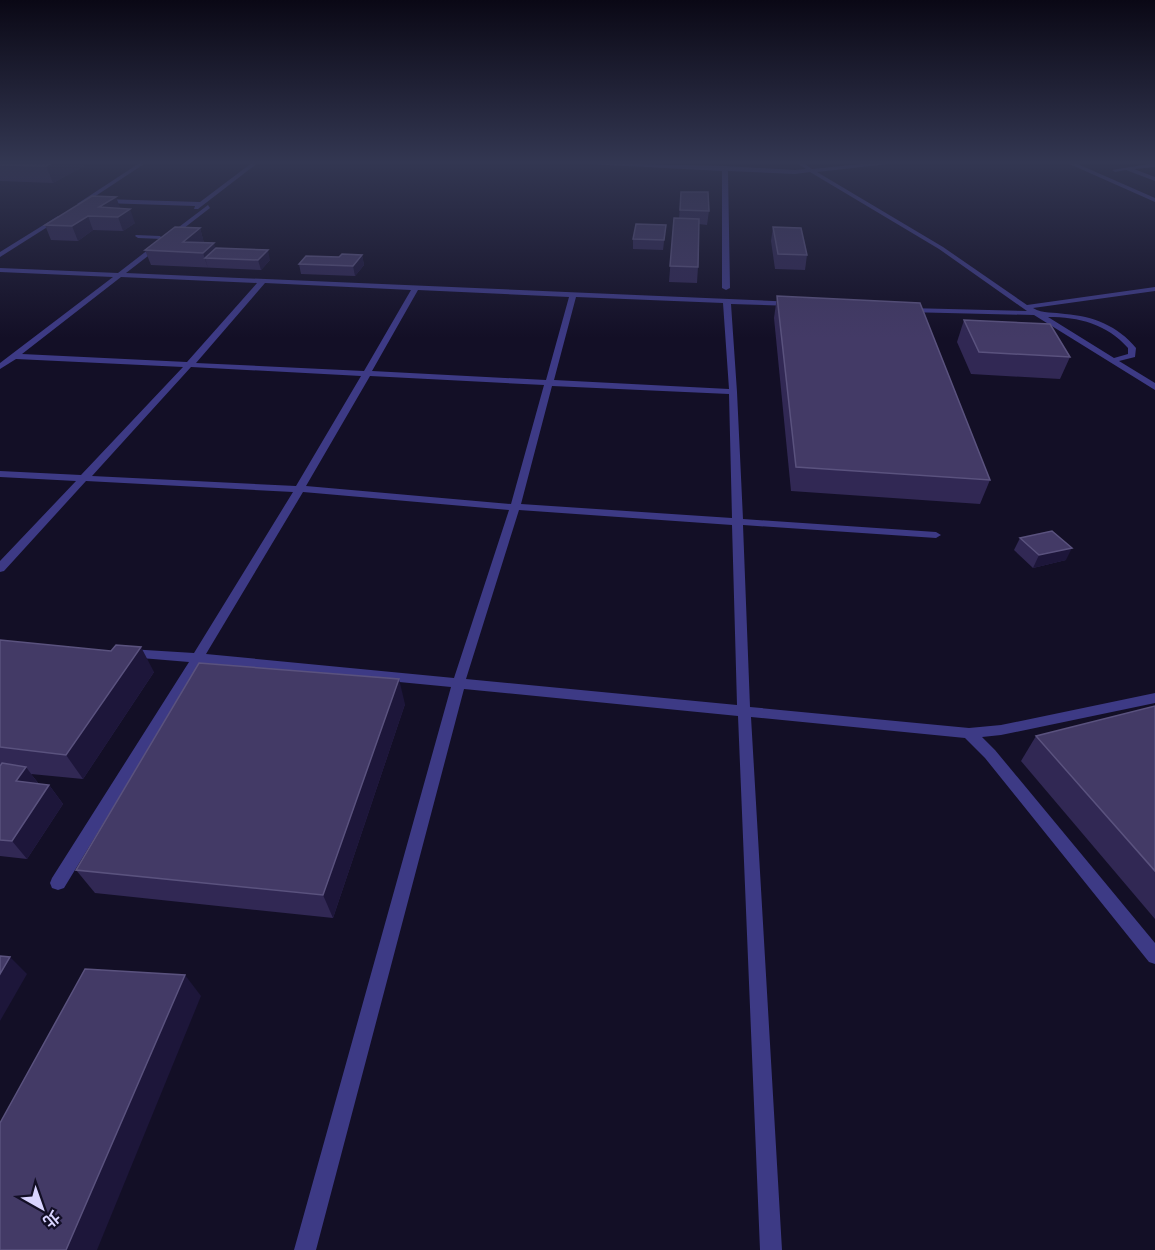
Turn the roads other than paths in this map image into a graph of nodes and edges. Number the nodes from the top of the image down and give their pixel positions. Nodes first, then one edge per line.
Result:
1 (54, 220) edge
2 (185, 220) edge
3 (187, 220) edge
4 (725, 220) edge
5 (894, 220) edge
6 (138, 236) dead end
7 (0, 255) edge
8 (0, 270) edge
9 (117, 275) junction
10 (262, 282) junction
11 (415, 289) junction
12 (1155, 289) edge
13 (573, 295) junction
14 (727, 295) junction
15 (798, 305) edge
16 (1026, 308) junction
17 (905, 310) edge
18 (1037, 314) junction
19 (14, 356) junction
20 (1112, 360) junction
21 (190, 364) junction
22 (0, 367) edge
23 (369, 373) junction
24 (549, 384) junction
25 (1155, 387) edge
26 (733, 392) junction
27 (0, 474) edge
28 (84, 480) junction
29 (300, 489) junction
30 (515, 507) junction
31 (737, 520) junction
32 (936, 534) dead end
33 (0, 568) edge
34 (117, 652) edge
35 (199, 658) junction
36 (458, 685) junction
37 (1155, 698) edge
38 (744, 712) junction
39 (969, 733) junction
40 (58, 883) dead end
41 (1155, 956) edge
42 (304, 1250) edge
43 (771, 1250) edge

1 - 7 lane
2 - 6 lane
3 - 9 lane
4 - 14 lane
5 - 16 lane
8 - 9 lane
9 - 10 lane
9 - 19 lane
10 - 11 lane
10 - 21 lane
11 - 13 lane
11 - 23 lane
12 - 16 lane
13 - 14 lane
13 - 24 lane
14 - 15 lane
14 - 26 lane
16 - 18 lane
17 - 18 lane
18 - 20 lane
18 - 20 lane
19 - 21 lane
19 - 22 lane
20 - 25 lane
21 - 23 lane
21 - 28 lane
23 - 24 lane
23 - 29 lane
24 - 26 lane
24 - 30 lane
26 - 31 lane
27 - 28 lane
28 - 29 lane
28 - 33 lane
29 - 30 lane
29 - 35 lane
30 - 31 lane
30 - 36 lane
31 - 32 lane
31 - 38 lane
34 - 35 lane
35 - 36 lane
35 - 40 lane
36 - 38 lane
36 - 42 lane
37 - 39 lane
38 - 39 lane
38 - 43 lane
39 - 41 lane

